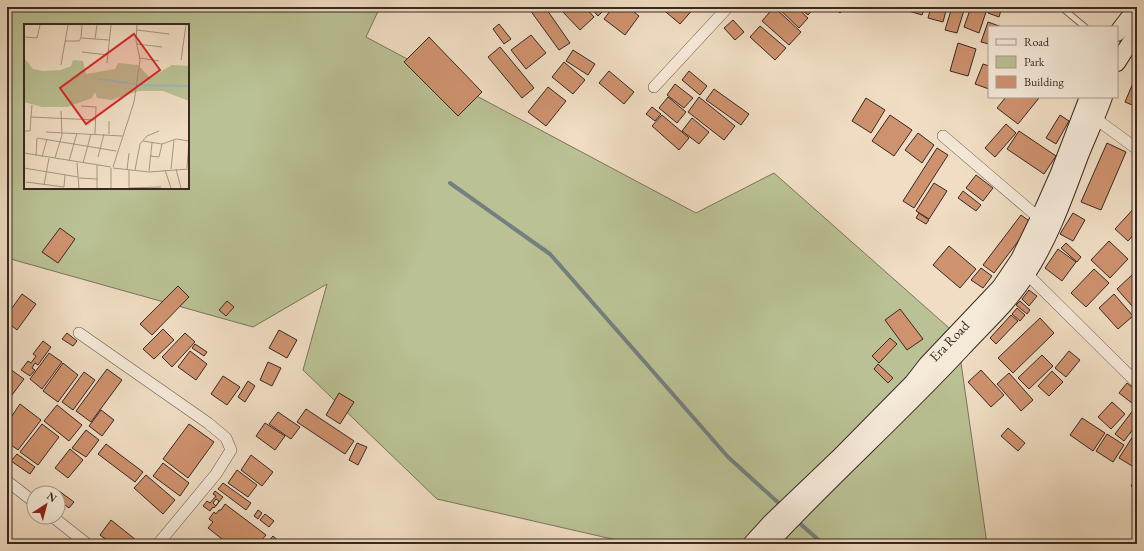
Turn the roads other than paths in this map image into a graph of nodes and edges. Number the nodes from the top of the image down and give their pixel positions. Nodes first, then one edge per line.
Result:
1 (727, 7) edge
2 (1060, 7) edge
3 (1137, 7) edge
4 (1084, 26) edge
5 (1118, 32) edge
6 (1137, 32) edge
7 (1118, 61) edge
8 (654, 87) dead end
9 (1088, 98) edge
10 (1104, 98) edge
11 (1096, 119) junction
12 (942, 136) dead end
13 (1137, 150) edge
14 (1039, 218) junction
15 (1027, 274) junction
16 (79, 333) dead end
17 (933, 369) junction
18 (1137, 383) edge
19 (7, 482) edge
20 (26, 496) edge
21 (63, 525) edge
22 (776, 527) junction
23 (88, 544) edge
24 (158, 544) edge
25 (751, 544) edge
26 (769, 544) edge

1 - 8 street
2 - 4 lane
3 - 5 main road
6 - 7 main road
9 - 14 main road, Era Road
10 - 11 main road
11 - 13 street
11 - 15 main road
12 - 14 street
14 - 17 main road, Era Road
15 - 17 main road
15 - 18 street
16 - 24 street
17 - 22 main road, Era Road
19 - 20 street
21 - 23 street
22 - 25 main road, Era Road
22 - 26 main road

